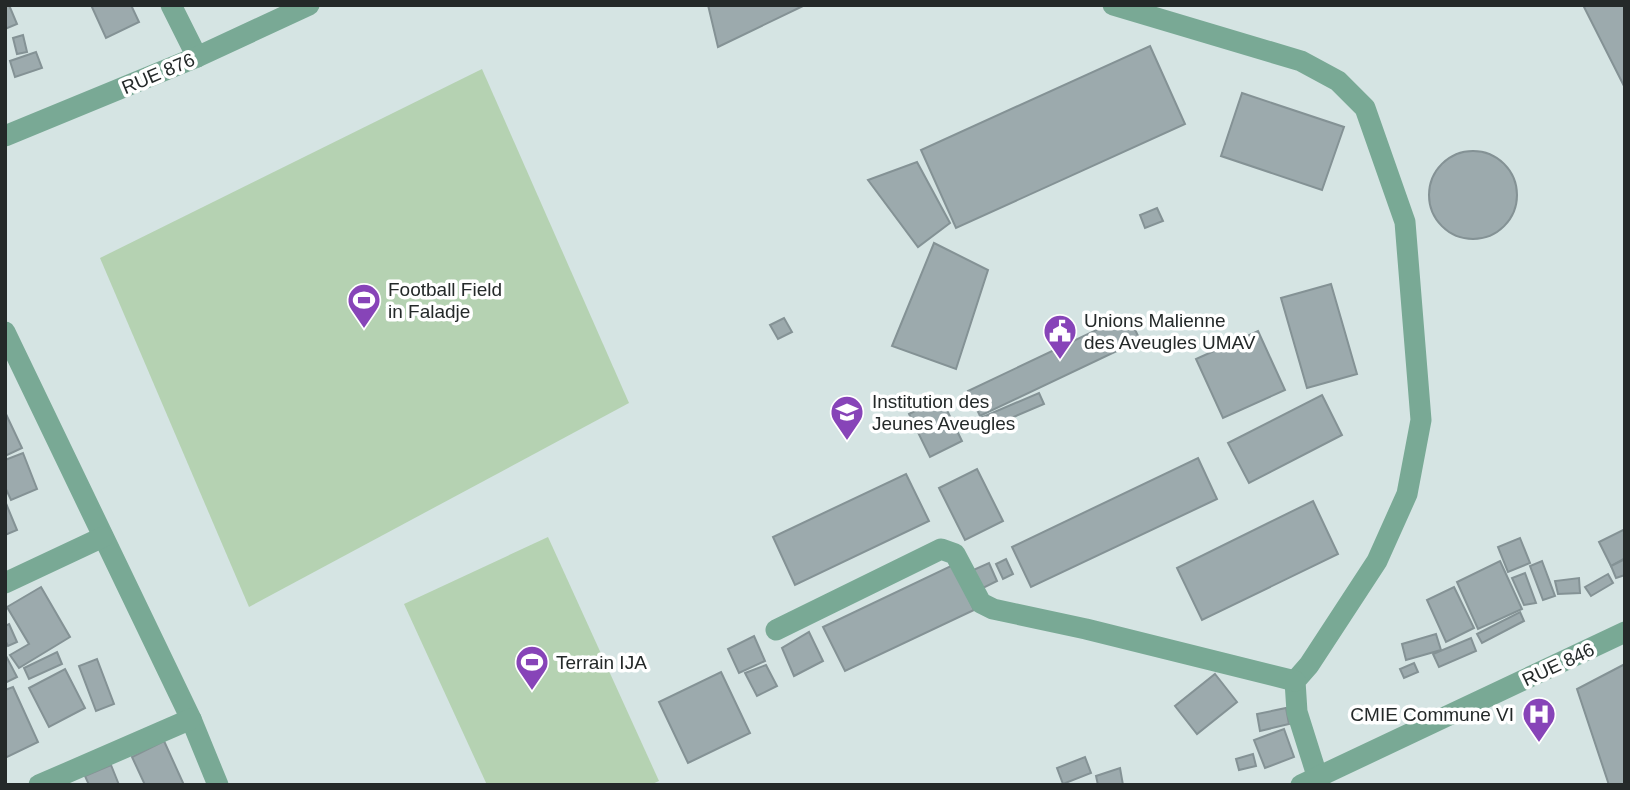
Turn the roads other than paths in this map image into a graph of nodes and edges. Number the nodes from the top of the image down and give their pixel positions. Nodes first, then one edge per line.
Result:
1 (172, 5) edge
2 (309, 5) edge
3 (1113, 5) edge
4 (197, 57) junction
5 (5, 136) edge
6 (8, 346) edge
7 (103, 537) junction
8 (5, 583) edge
9 (776, 630) dead end
10 (1625, 632) edge
11 (1296, 681) junction
12 (191, 719) junction
13 (1313, 782) edge
14 (39, 785) edge
15 (218, 785) edge

1 - 4 street
2 - 4 street, RUE 876
3 - 11 street
4 - 5 street, RUE 876
6 - 7 street
7 - 8 street
7 - 12 street
9 - 11 street
10 - 13 street, RUE 846
11 - 13 street
12 - 14 street
12 - 15 street

